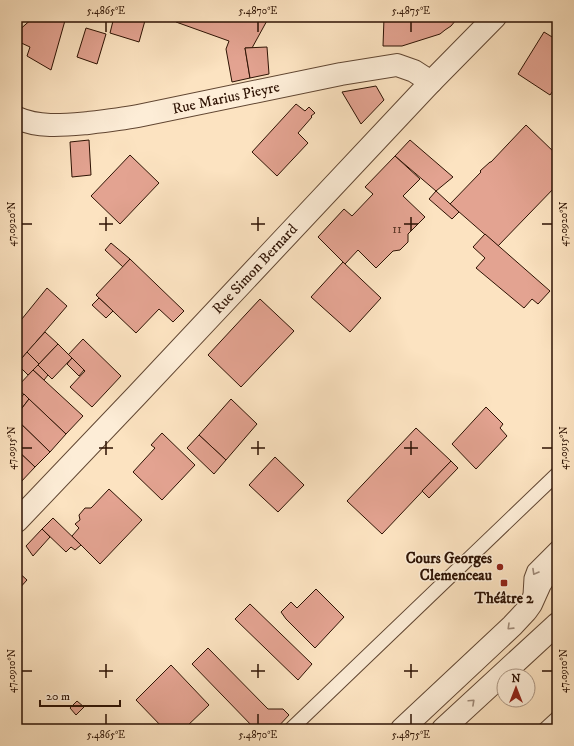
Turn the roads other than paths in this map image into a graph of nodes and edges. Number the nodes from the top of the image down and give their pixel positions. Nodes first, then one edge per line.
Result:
1 (495, 17) edge
2 (430, 82) junction
3 (17, 118) edge
4 (557, 474) edge
5 (17, 521) edge
6 (557, 547) edge
7 (557, 562) edge
8 (531, 604) junction
9 (557, 624) edge
10 (557, 718) edge
11 (291, 729) edge
12 (402, 729) edge
13 (443, 729) edge
14 (546, 729) edge

1 - 2 street, Rue Simon Bernard
2 - 3 street, Rue Marius Pieyre
2 - 5 street, Rue Simon Bernard
4 - 11 lane
6 -> 8 lane
7 - 8 street
8 -> 12 street
13 -> 9 street
10 - 14 lane

